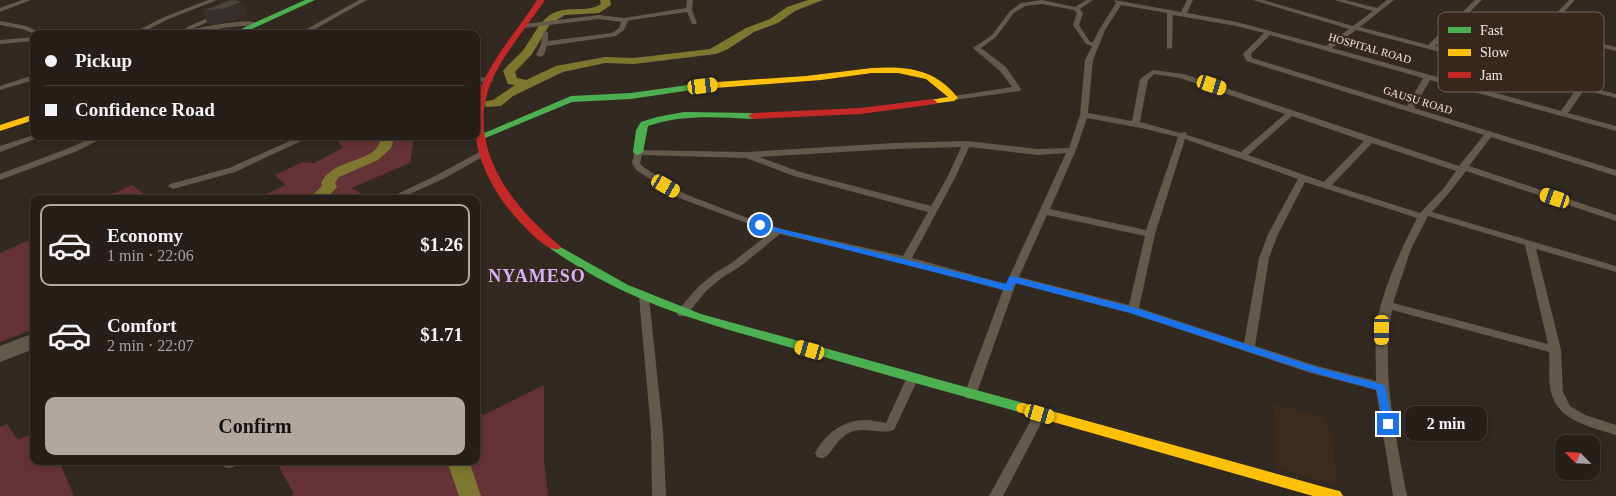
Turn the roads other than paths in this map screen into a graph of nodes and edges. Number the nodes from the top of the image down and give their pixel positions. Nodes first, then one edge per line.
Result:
1 (28, 0) edge
2 (214, 0) edge
3 (311, 0) edge
4 (364, 0) edge
5 (542, 0) edge
6 (690, 0) edge
7 (1043, 0) edge
8 (1090, 0) edge
9 (1190, 0) edge
10 (1256, 0) edge
11 (1337, 0) edge
12 (1391, 0) edge
13 (1479, 0) edge
14 (1572, 0) edge
15 (1118, 2) edge
16 (1054, 4) junction
17 (1076, 9) junction
18 (0, 10) edge
19 (688, 10) junction
20 (1377, 10) junction
21 (228, 11) edge
22 (1466, 12) edge
23 (1561, 12) edge
24 (1170, 13) junction
25 (1183, 14) junction
26 (625, 20) junction
27 (0, 23) edge
28 (694, 23) dead end
29 (256, 24) junction
30 (524, 26) junction
31 (1355, 28) junction
32 (31, 30) edge
33 (142, 30) edge
34 (183, 30) edge
35 (203, 30) edge
36 (243, 30) edge
37 (308, 30) edge
38 (545, 32) dead end
39 (1269, 32) junction
40 (30, 39) edge
41 (1438, 39) edge
42 (0, 42) edge
43 (544, 44) junction
44 (1096, 45) junction
45 (1430, 47) junction
46 (1169, 48) dead end
47 (1328, 48) junction
48 (1438, 49) edge
49 (540, 55) dead end
50 (1428, 76) junction
51 (30, 78) edge
52 (490, 79) junction
53 (1438, 79) edge
54 (480, 80) edge
55 (0, 88) edge
56 (1485, 92) edge
57 (1578, 92) edge
58 (1598, 92) edge
59 (1616, 96) edge
60 (954, 98) junction
61 (480, 108) edge
62 (1408, 109) junction
63 (1291, 113) junction
64 (1084, 114) junction
65 (1563, 114) junction
66 (30, 118) edge
67 (1136, 123) junction
68 (0, 128) edge
69 (1616, 129) edge
70 (1489, 133) junction
71 (1183, 134) junction
72 (480, 137) joint
73 (30, 139) edge
74 (94, 140) edge
75 (299, 140) edge
76 (1370, 140) junction
77 (966, 144) junction
78 (0, 150) edge
79 (1072, 150) junction
80 (638, 152) junction
81 (482, 153) junction
82 (746, 155) junction
83 (1243, 155) junction
84 (1462, 169) junction
85 (1616, 172) edge
86 (0, 178) edge
87 (1303, 178) junction
88 (173, 186) dead end
89 (1326, 186) junction
90 (400, 195) edge
91 (933, 210) junction
92 (1044, 211) junction
93 (1425, 215) junction
94 (1616, 218) edge
95 (778, 230) junction
96 (1150, 234) junction
97 (1530, 244) junction
98 (906, 260) junction
99 (1616, 269) edge
100 (1010, 284) junction
101 (644, 297) junction
102 (1387, 304) junction
103 (1133, 310) junction
104 (682, 313) junction
105 (30, 339) edge
106 (30, 347) edge
107 (1249, 349) junction
108 (0, 350) edge
109 (1555, 350) junction
110 (0, 358) edge
111 (912, 379) junction
112 (1382, 387) junction
113 (970, 394) junction
114 (1040, 414) junction
115 (1616, 430) edge
116 (822, 454) dead end
117 (659, 496) edge
118 (996, 496) edge
119 (1335, 496) edge
120 (1400, 496) edge

1 - 18 street
2 - 33 street
3 - 29 main road
4 - 37 street
5 - 30 main road
6 - 19 street
7 - 16 street
8 - 17 street
9 - 25 street
10 - 31 street
11 - 20 street
12 - 20 street
13 - 22 street
14 - 23 street
15 - 24 street, HOSPITAL ROAD
15 - 44 street
16 - 17 street
16 - 60 street
17 - 44 street
19 - 26 street
19 - 28 street
20 - 31 street
21 - 34 street
24 - 25 street, HOSPITAL ROAD
24 - 46 street
25 - 39 street, HOSPITAL ROAD
26 - 30 street
26 - 43 street
27 - 32 street
29 - 35 street
29 - 36 main road
30 - 52 main road
31 - 45 street
31 - 47 street
38 - 43 street
39 - 47 street, HOSPITAL ROAD
39 - 62 street, GAUSU ROAD
40 - 42 street
41 - 45 street
43 - 49 street
44 - 64 street
45 - 48 street
47 - 50 street, HOSPITAL ROAD
50 - 53 street, HOSPITAL ROAD
50 - 62 street
51 - 55 street
52 - 54 street
52 - 61 main road
56 - 65 street, HOSPITAL ROAD
57 - 65 street
58 - 59 street
60 - 72 main road
60 - 80 main road
62 - 70 street, GAUSU ROAD
63 - 67 street
63 - 76 street
63 - 83 street
64 - 67 street
64 - 79 street
65 - 69 street, HOSPITAL ROAD
66 - 68 main road
67 - 71 street
70 - 84 street
70 - 85 street, GAUSU ROAD
71 - 83 street
71 - 96 street
72 - 81 main road
73 - 78 street
74 - 86 street
75 - 88 street
76 - 84 street
76 - 89 street
77 - 79 street
77 - 82 street
77 - 91 street
79 - 92 street
80 - 82 street
80 - 95 street
81 - 90 street
81 - 101 main road
82 - 91 street
83 - 87 street
84 - 93 street
84 - 94 street
87 - 89 street
87 - 107 street
89 - 93 street
91 - 98 street
92 - 96 street
92 - 100 street
93 - 97 street
93 - 102 street
95 - 98 street
95 - 104 street
96 - 103 street
97 - 99 street
97 - 109 street
98 - 100 street
100 - 103 street
100 - 113 street
101 - 104 main road
101 - 117 street
102 - 109 street
102 - 112 street
103 - 107 street
104 - 111 main road
105 - 108 street
106 - 110 street
107 - 112 street
109 - 115 street
111 - 113 main road
111 - 116 street
112 - 120 street
113 - 114 main road
114 - 118 street
114 - 119 main road

